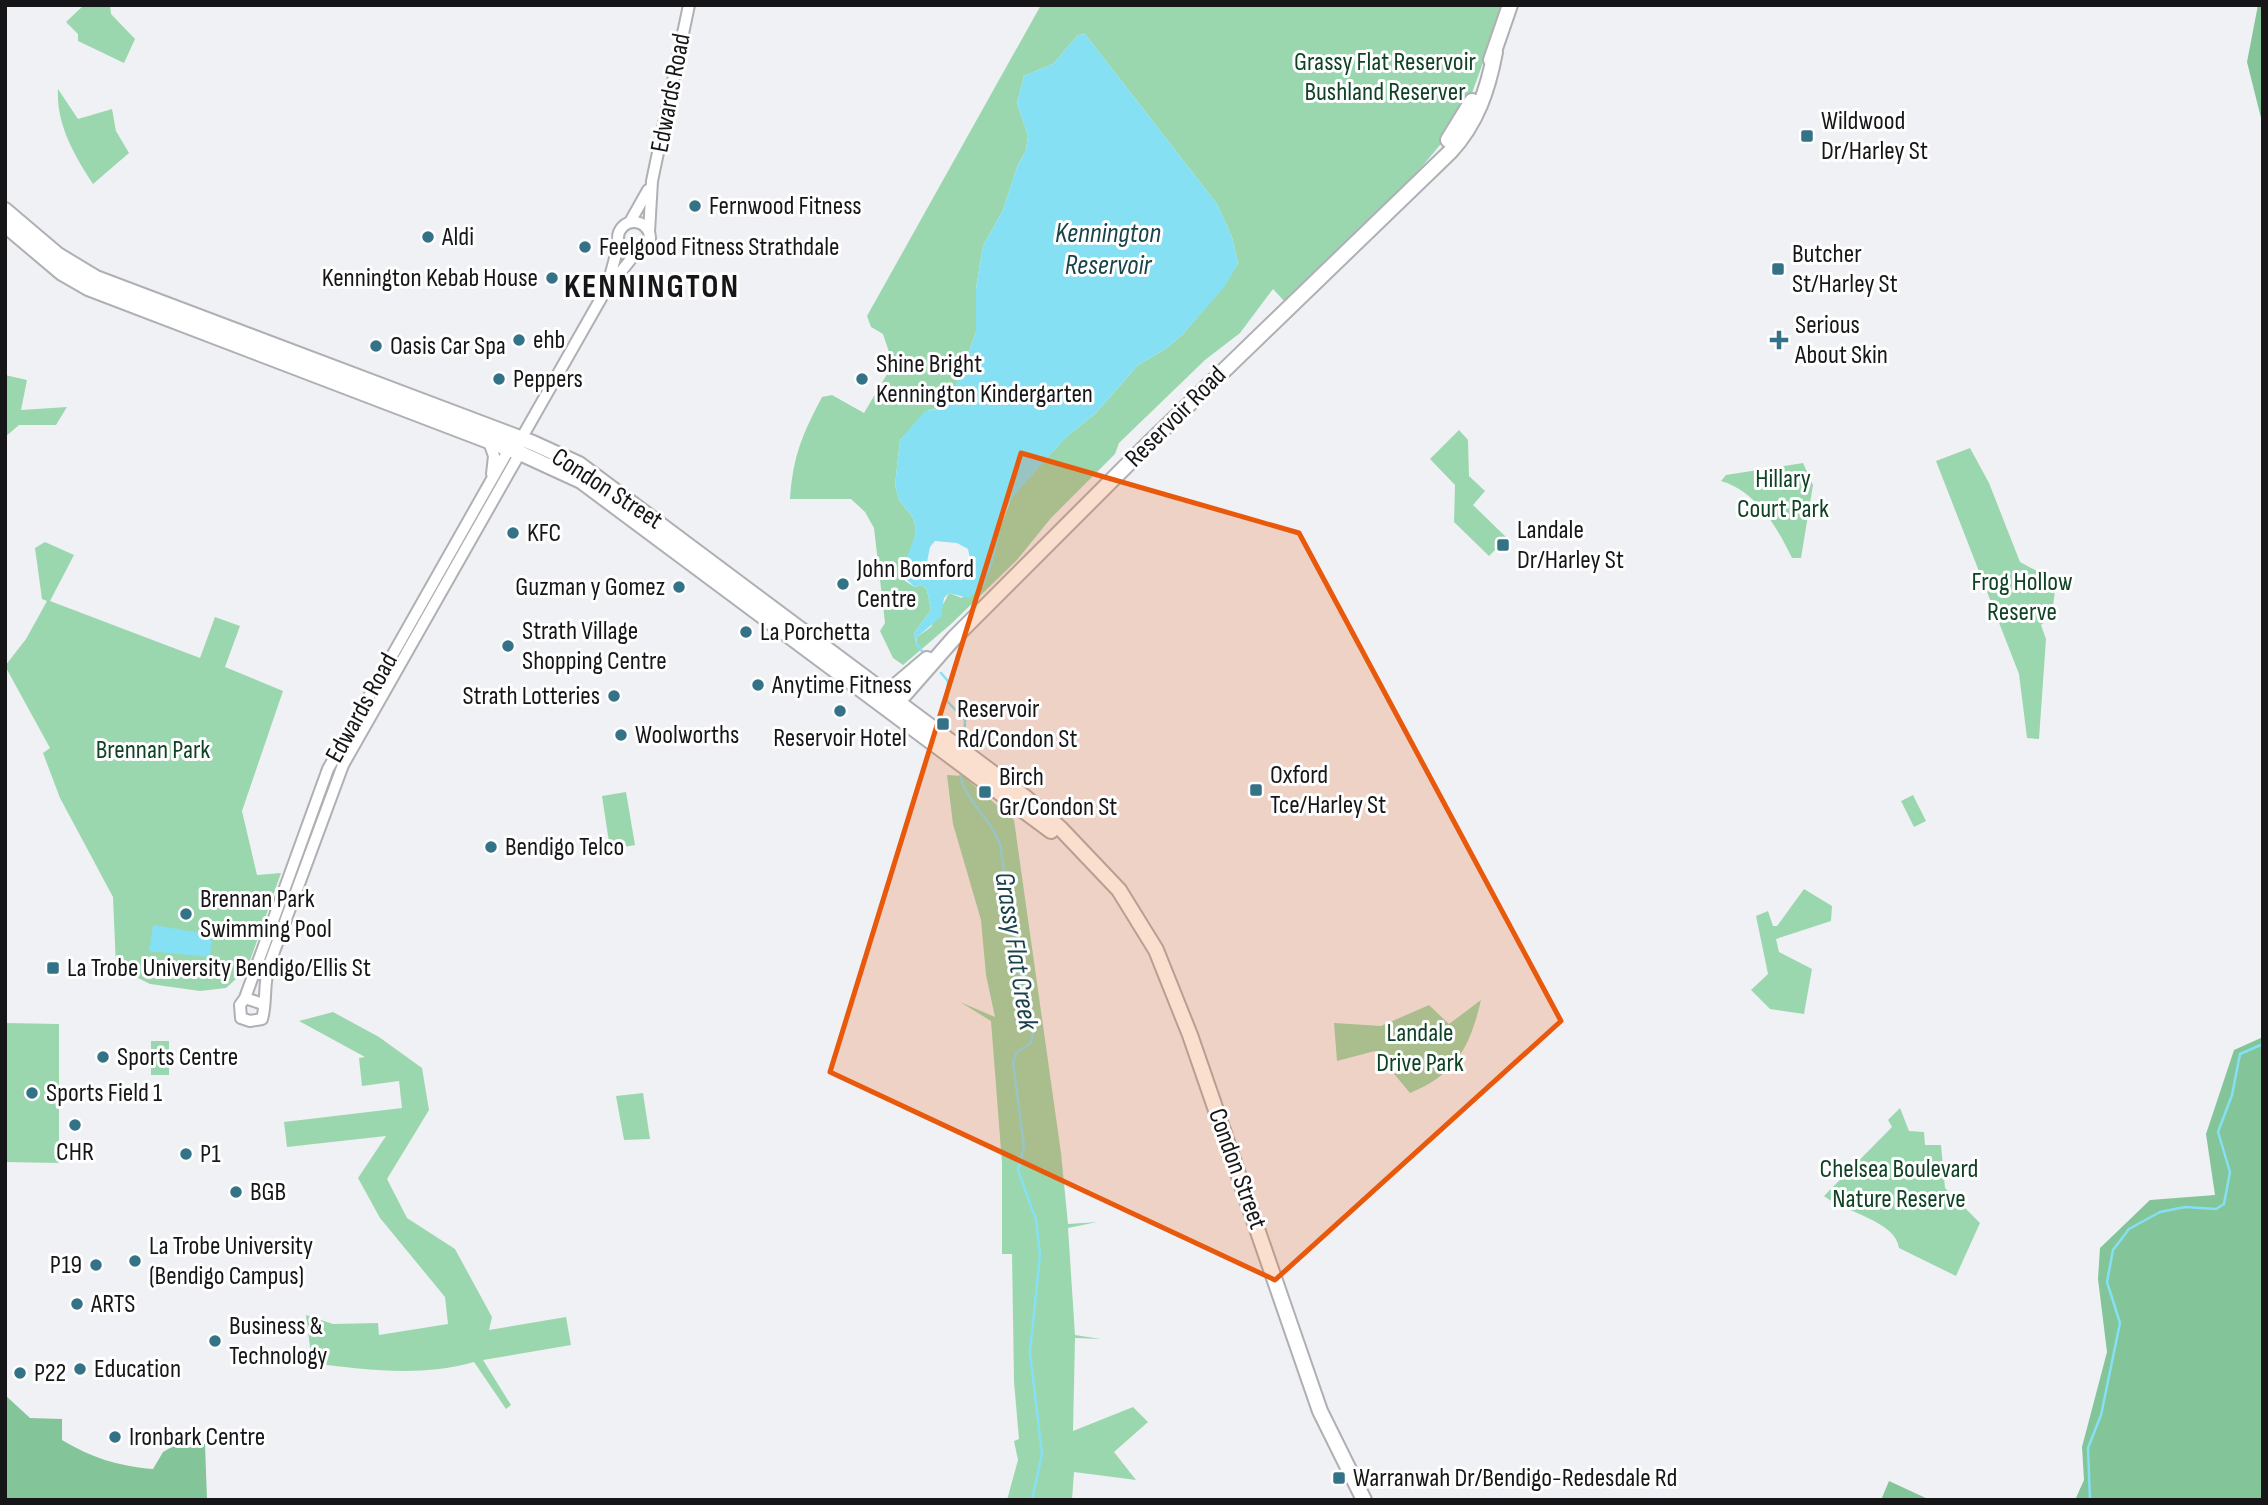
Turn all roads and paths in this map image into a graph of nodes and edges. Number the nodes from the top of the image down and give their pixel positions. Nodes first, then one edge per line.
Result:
1 (689, 5) edge
2 (1510, 5) edge
3 (652, 181) junction
4 (5, 210) edge
5 (630, 222) junction
6 (5, 225) edge
7 (649, 232) junction
8 (619, 243) junction
9 (635, 254) junction
10 (604, 293) junction
11 (177, 316) junction
12 (356, 377) junction
13 (387, 402) junction
14 (489, 442) junction
15 (517, 447) junction
16 (489, 483) junction
17 (887, 698) junction
18 (245, 998) junction
19 (263, 1004) junction
20 (1367, 1500) edge

1 - 3 street, Edwards Road
2 - 17 main road, Reservoir Road
3 - 5 street, Edwards Road
3 - 7 street, Edwards Road
4 - 11 main road, Condon Street
5 - 7 street
5 - 8 street
6 - 11 main road, Condon Street
7 - 9 street
8 - 9 street
8 - 10 street, Edwards Road
9 - 10 street, Edwards Road
10 - 15 street, Edwards Road
11 - 12 main road, Condon Street
11 - 13 main road, Condon Street
12 - 13 main road
12 - 15 main road, Condon Street
13 - 14 main road, Condon Street
14 - 15 main road, Condon Street
14 - 16 street
15 - 16 street, Edwards Road
15 - 17 main road, Condon Street
15 - 19 street, Edwards Road
16 - 18 street, Edwards Road
17 - 20 main road, Condon Street
18 - 19 street
18 - 19 street

